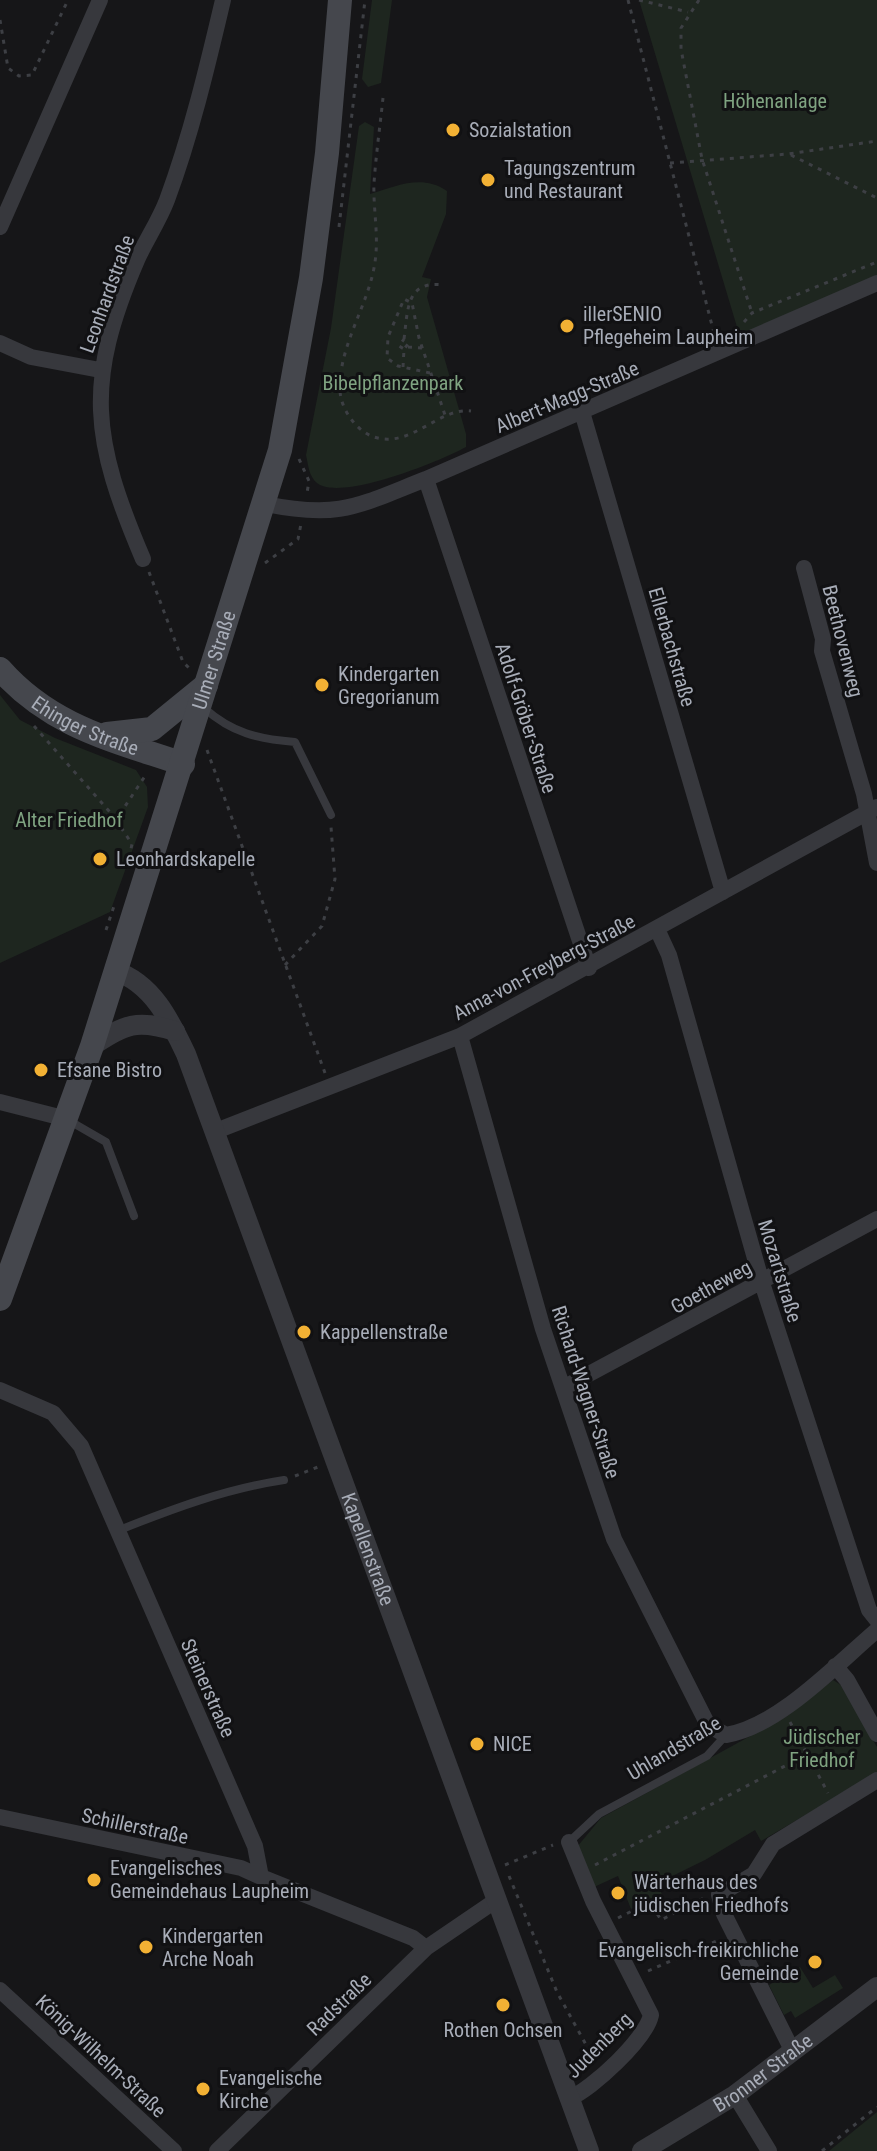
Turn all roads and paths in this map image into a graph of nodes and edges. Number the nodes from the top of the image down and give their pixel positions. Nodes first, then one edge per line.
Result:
1 (68, 0) edge
2 (100, 0) edge
3 (223, 0) edge
4 (340, 0) edge
5 (628, 0) edge
6 (639, 0) edge
7 (699, 0) edge
8 (688, 12) junction
9 (0, 20) edge
10 (383, 98) dead end
11 (877, 141) edge
12 (788, 154) junction
13 (702, 159) junction
14 (670, 163) junction
15 (877, 198) edge
16 (0, 227) edge
17 (877, 262) edge
18 (877, 283) edge
19 (444, 285) dead end
20 (409, 299) junction
21 (390, 333) junction
22 (404, 339) junction
23 (399, 342) junction
24 (0, 343) edge
25 (406, 348) junction
26 (422, 348) junction
27 (719, 353) junction
28 (403, 367) junction
29 (100, 370) junction
30 (430, 373) junction
31 (471, 411) dead end
32 (582, 412) junction
33 (446, 418) junction
34 (426, 479) junction
35 (265, 504) junction
36 (143, 559) joint
37 (804, 568) dead end
38 (0, 669) edge
39 (201, 703) junction
40 (34, 726) dead end
41 (97, 735) junction
42 (157, 755) junction
43 (183, 764) junction
44 (872, 810) edge
45 (331, 815) joint
46 (116, 820) junction
47 (128, 858) dead end
48 (877, 863) edge
49 (723, 892) junction
50 (117, 901) dead end
51 (657, 929) junction
52 (123, 945) junction
53 (285, 965) junction
54 (589, 968) junction
55 (115, 971) junction
56 (175, 1031) junction
57 (460, 1036) junction
58 (92, 1046) junction
59 (329, 1087) junction
60 (0, 1102) edge
61 (67, 1119) junction
62 (216, 1131) junction
63 (134, 1216) dead end
64 (877, 1219) edge
65 (762, 1283) junction
66 (0, 1299) edge
67 (563, 1388) junction
68 (0, 1390) edge
69 (337, 1460) junction
70 (284, 1480) joint
71 (116, 1531) junction
72 (877, 1620) edge
73 (877, 1630) edge
74 (835, 1666) junction
75 (789, 1721) dead end
76 (877, 1734) edge
77 (726, 1735) junction
78 (808, 1754) junction
79 (877, 1780) edge
80 (828, 1793) dead end
81 (0, 1817) edge
82 (561, 1844) junction
83 (591, 1867) dead end
84 (261, 1877) junction
85 (492, 1884) junction
86 (719, 1895) junction
87 (607, 1923) junction
88 (734, 1934) junction
89 (426, 1948) junction
90 (633, 1977) junction
91 (877, 1987) edge
92 (0, 1990) edge
93 (793, 2052) junction
94 (603, 2075) junction
95 (735, 2095) junction
96 (570, 2098) junction
97 (877, 2107) edge
98 (174, 2151) edge
99 (217, 2151) edge
100 (589, 2151) edge
101 (642, 2151) edge
102 (769, 2151) edge
103 (822, 2151) edge

1 - 9 path
2 - 16 street
3 - 29 street, Leonhardstraße
4 - 35 main road, Ulmer Straße
5 - 14 path
6 - 8 path
7 - 8 path
8 - 13 path
10 - 33 path
11 - 12 path
12 - 13 path
12 - 15 path
13 - 14 path
13 - 17 path
14 - 27 path
18 - 27 street, Albert-Magg-Straße
19 - 20 path
20 - 21 path
20 - 22 path
20 - 26 path
21 - 23 path
21 - 28 path
22 - 23 path
22 - 25 path
23 - 25 path
24 - 29 street
25 - 26 path
25 - 28 path
26 - 30 path
27 - 32 street, Albert-Magg-Straße
28 - 30 path
29 - 36 street, Leonhardstraße
30 - 33 path
31 - 33 path
32 - 34 street, Albert-Magg-Straße
32 - 49 street, Ellerbachstraße
34 - 35 street, Albert-Magg-Straße
34 - 54 street, Adolf-Gröber-Straße
35 - 39 main road, Ulmer Straße
36 - 39 path
37 - 44 street, Beethovenweg
38 - 41 main road, Ehinger Straße
39 - 41 main road
39 - 43 main road, Ulmer Straße
39 - 45 lane
39 - 53 path
40 - 46 path
41 - 42 main road, Ehinger Straße
42 - 43 main road, Ehinger Straße
42 - 46 path
43 - 52 main road, Ulmer Straße
44 - 48 street, Beethovenweg
44 - 49 street, Anna-von-Freyberg-Straße
45 - 53 path
46 - 47 path
49 - 51 street, Anna-von-Freyberg-Straße
50 - 52 path
51 - 54 street, Anna-von-Freyberg-Straße
51 - 65 street, Mozartstraße
52 - 55 main road, Ulmer Straße
53 - 59 path
54 - 57 street, Anna-von-Freyberg-Straße
55 - 56 street, Kapellenstraße
55 - 58 main road, Ulmer Straße
56 - 58 street
56 - 62 street, Kapellenstraße
57 - 59 street, Anna-von-Freyberg-Straße
57 - 67 street, Richard-Wagner-Straße
58 - 61 main road, Ulmer Straße
59 - 62 street, Anna-von-Freyberg-Straße
60 - 61 street
61 - 63 lane
61 - 66 main road, Ulmer Straße
62 - 69 street, Kapellenstraße
64 - 65 street, Goetheweg
65 - 67 street, Goetheweg
65 - 72 street, Mozartstraße
67 - 77 street, Richard-Wagner-Straße
68 - 71 street, Steinerstraße
69 - 70 path
69 - 85 street, Kapellenstraße
70 - 71 lane
71 - 84 street, Steinerstraße
73 - 74 street, Uhlandstraße
74 - 76 street
74 - 77 street, Uhlandstraße
75 - 78 path
77 - 82 lane, Uhlandstraße
78 - 80 path
78 - 83 path
79 - 86 street
81 - 84 street, Schillerstraße
82 - 85 path
82 - 87 street, Judenberg
84 - 89 street
85 - 89 street, Radstraße
85 - 94 path
85 - 96 street, Kapellenstraße
86 - 87 path
86 - 88 street
87 - 90 street, Judenberg
88 - 90 path
88 - 93 street
89 - 99 street, Radstraße
90 - 94 street, Judenberg
91 - 93 street, Bronner Straße
92 - 98 street, König-Wilhelm-Straße
93 - 95 street, Bronner Straße
94 - 96 street, Judenberg
95 - 101 street, Bronner Straße
95 - 102 street
96 - 100 street, Kapellenstraße
97 - 103 path

